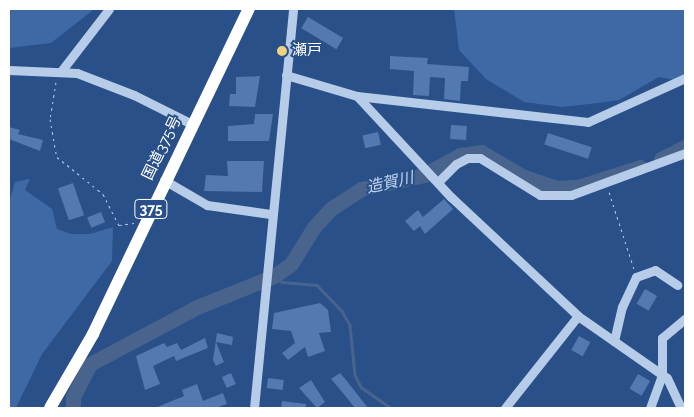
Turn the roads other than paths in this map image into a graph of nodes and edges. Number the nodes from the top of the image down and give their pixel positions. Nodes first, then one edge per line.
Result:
1 (109, 9) edge
2 (249, 9) edge
3 (294, 9) edge
4 (9, 61) edge
5 (23, 69) junction
6 (9, 70) edge
7 (62, 70) junction
8 (286, 75) junction
9 (685, 78) edge
10 (357, 96) junction
11 (192, 124) junction
12 (685, 153) edge
13 (433, 176) junction
14 (164, 180) junction
15 (270, 214) junction
16 (677, 285) dead end
17 (578, 316) junction
18 (685, 319) edge
19 (614, 342) junction
20 (662, 375) junction
21 (50, 408) edge
22 (254, 408) edge
23 (505, 408) edge
24 (650, 408) edge
25 (681, 408) edge

1 - 7 street
2 - 11 highway, 国道375号 / 375
3 - 8 street
4 - 5 street
5 - 6 street
5 - 7 street
7 - 11 street
8 - 10 street
8 - 15 street
9 - 10 street
10 - 13 street
11 - 14 highway, 国道375号 / 375
12 - 13 street
13 - 17 street
14 - 15 street
14 - 21 highway, 国道375号 / 375
15 - 22 street
16 - 19 street
17 - 19 street
17 - 23 street
18 - 20 street
19 - 20 street
20 - 24 street
20 - 25 street

